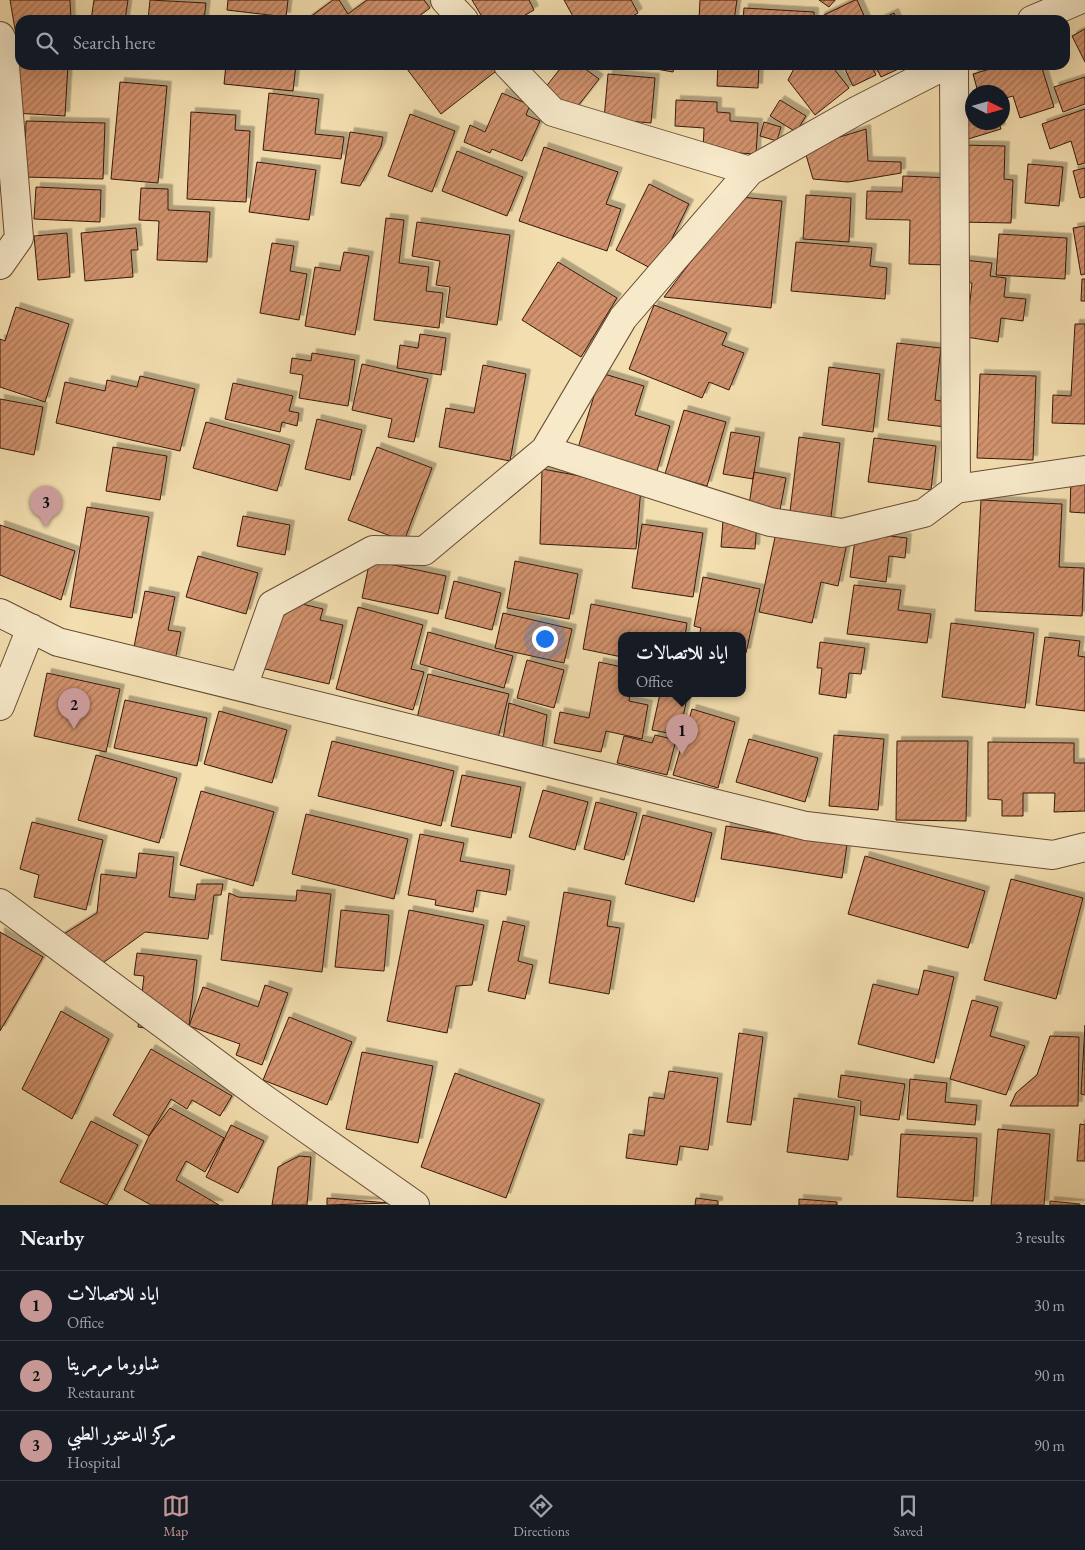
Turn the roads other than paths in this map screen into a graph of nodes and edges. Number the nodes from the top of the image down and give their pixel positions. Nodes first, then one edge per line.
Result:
1 (445, 0) edge
2 (1079, 0) edge
3 (459, 15) edge
4 (1044, 15) edge
5 (0, 36) edge
6 (513, 70) edge
7 (936, 70) edge
8 (954, 70) edge
9 (750, 171) junction
10 (0, 264) edge
11 (545, 450) junction
12 (1085, 470) edge
13 (956, 489) junction
14 (0, 613) edge
15 (31, 628) junction
16 (243, 688) junction
17 (0, 706) edge
18 (1085, 847) edge
19 (0, 903) edge
20 (415, 1205) edge

1 - 3 street
2 - 4 street
5 - 10 street
6 - 9 street
7 - 9 street
8 - 13 street
9 - 11 street
11 - 13 street
11 - 16 street
12 - 13 street
14 - 15 street
15 - 16 street
15 - 17 street
16 - 18 street
19 - 20 street

